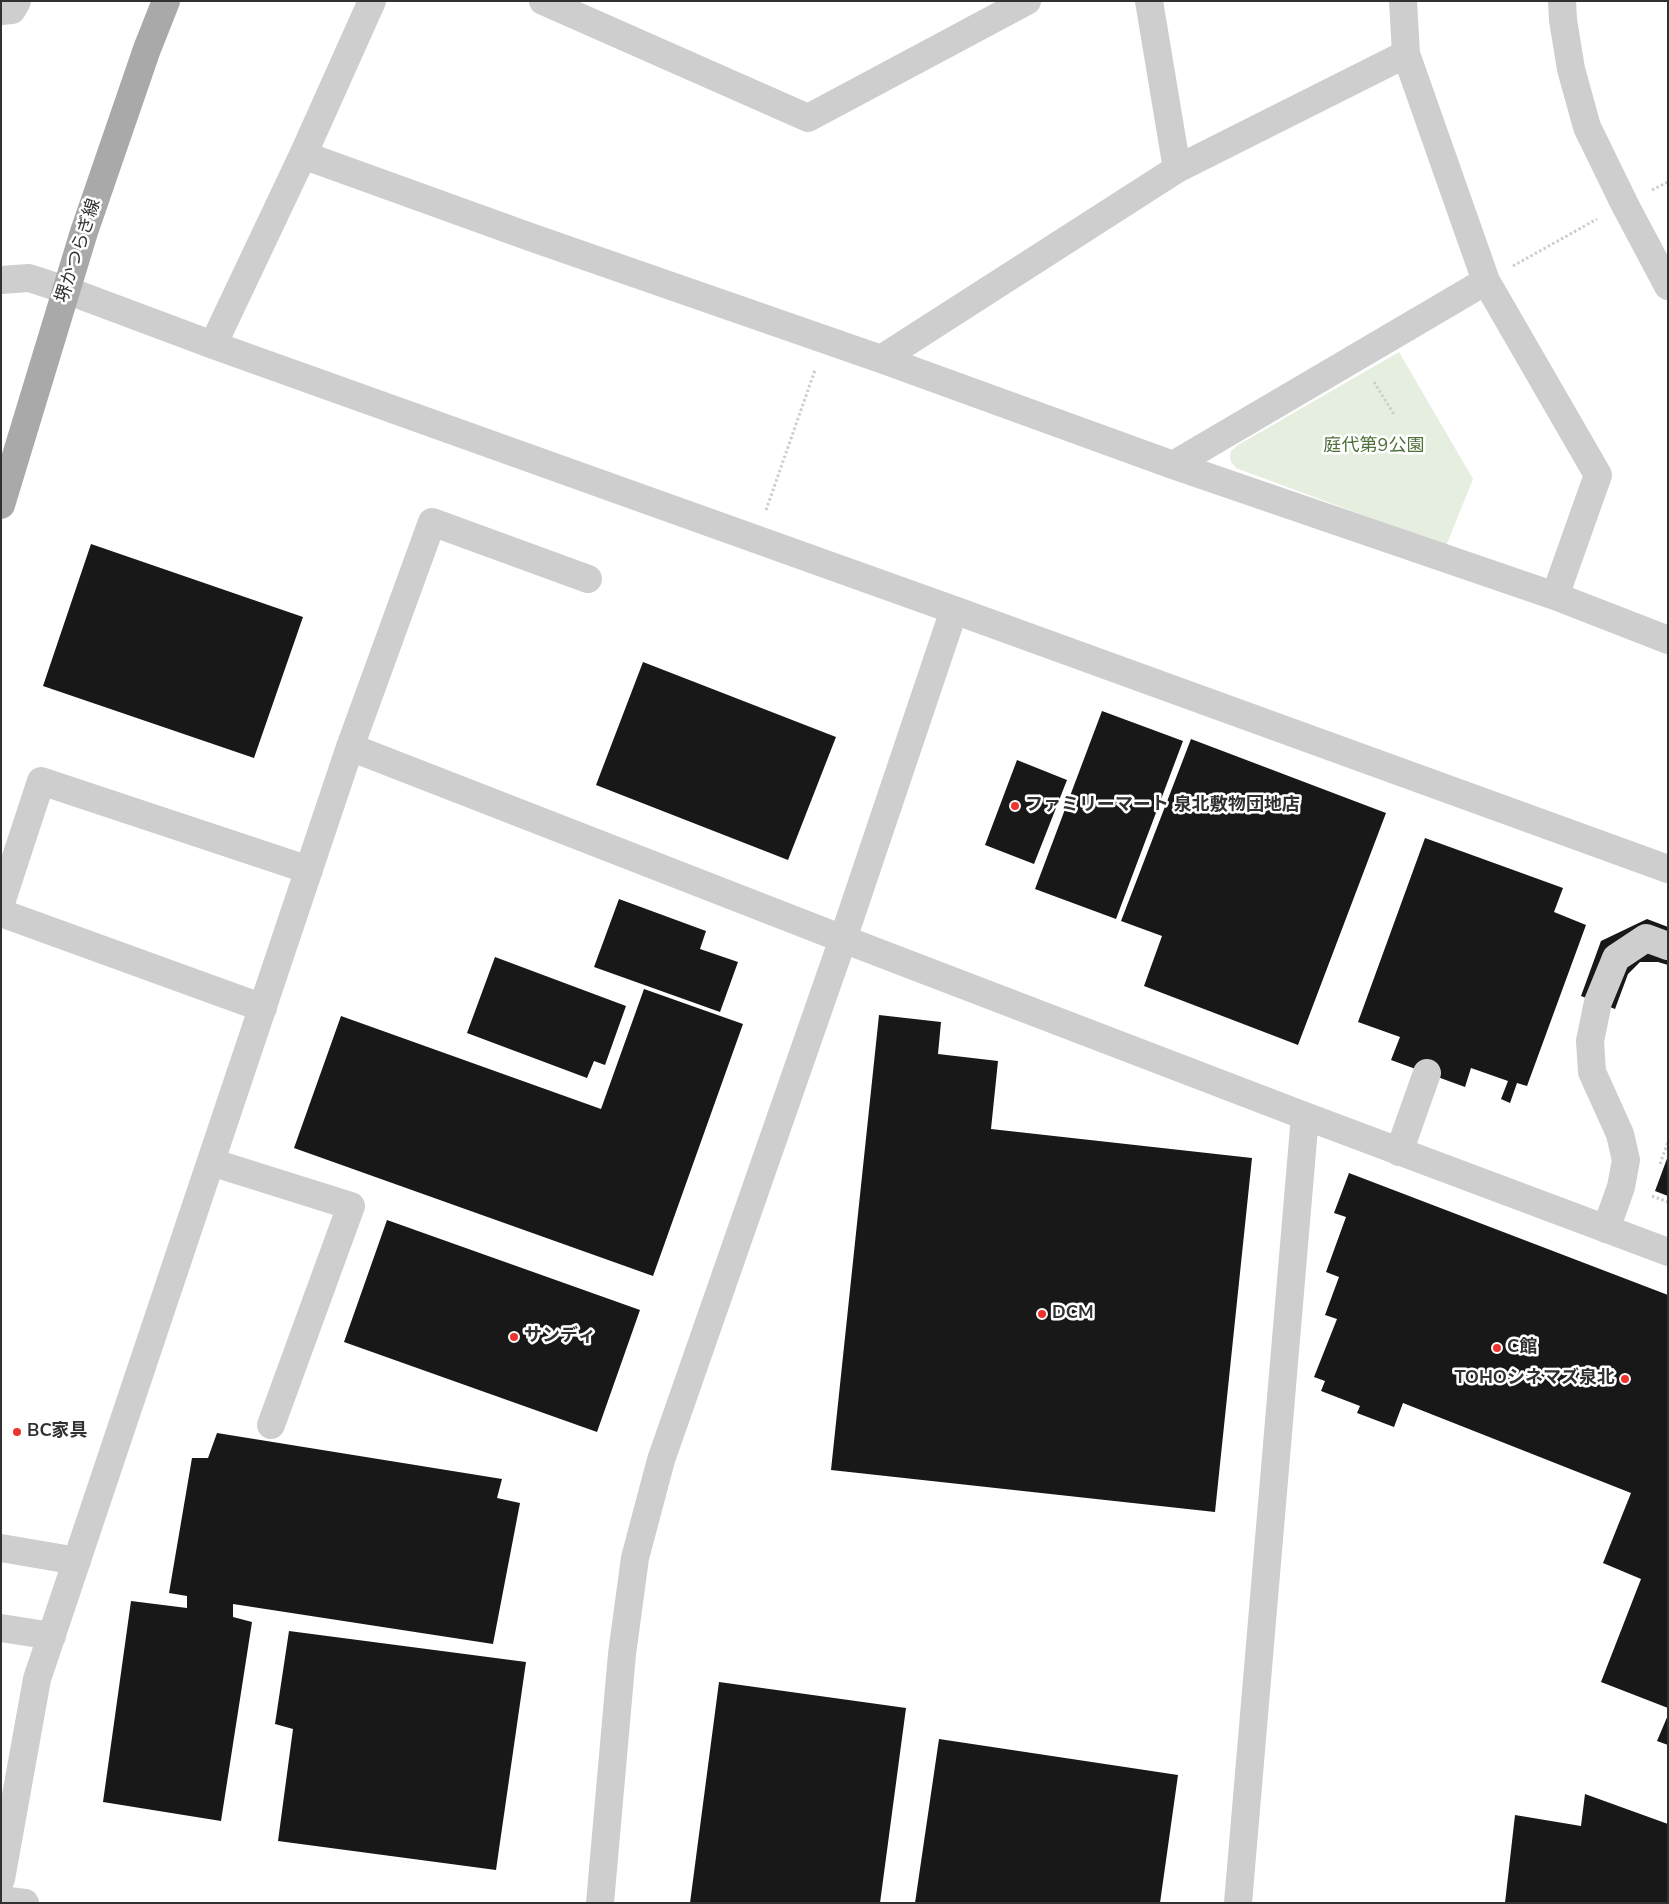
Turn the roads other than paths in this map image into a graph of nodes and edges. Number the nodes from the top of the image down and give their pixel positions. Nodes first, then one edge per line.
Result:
1 (17, 1) edge
2 (166, 1) edge
3 (372, 1) edge
4 (543, 1) edge
5 (1027, 1) edge
6 (1149, 1) edge
7 (1403, 1) edge
8 (1562, 1) edge
9 (1, 11) edge
10 (1406, 54) junction
11 (303, 155) junction
12 (1178, 169) junction
13 (1, 280) edge
14 (1486, 281) junction
15 (1668, 286) edge
16 (66, 290) junction
17 (212, 344) junction
18 (881, 359) junction
19 (1174, 465) junction
20 (1, 505) edge
21 (588, 579) dead end
22 (1555, 596) junction
23 (954, 610) junction
24 (1668, 640) edge
25 (350, 747) junction
26 (1668, 869) edge
27 (309, 870) junction
28 (1, 903) edge
29 (1, 913) edge
30 (842, 939) junction
31 (1668, 946) edge
32 (263, 1008) junction
33 (1427, 1073) dead end
34 (1304, 1116) junction
35 (1398, 1152) junction
36 (211, 1162) junction
37 (1606, 1229) junction
38 (1668, 1252) edge
39 (271, 1424) dead end
40 (1, 1548) edge
41 (77, 1561) junction
42 (1, 1628) edge
43 (52, 1636) junction
44 (1, 1879) edge
45 (1, 1900) edge
46 (25, 1903) edge
47 (600, 1903) edge
48 (1238, 1903) edge

1 - 9 street
2 - 16 main road, 堺かつらぎ線
3 - 11 street
4 - 5 street
6 - 12 street
7 - 10 street
8 - 15 street
10 - 12 street
10 - 14 street
11 - 17 street
11 - 18 street
12 - 18 street
13 - 16 street
14 - 19 street
14 - 22 street
16 - 17 street
16 - 20 main road, 堺かつらぎ線
17 - 23 street
18 - 19 street
19 - 22 street
21 - 25 street
22 - 24 street
23 - 26 street
23 - 30 street
25 - 27 street
25 - 30 street
27 - 28 street
27 - 32 street
29 - 32 street
30 - 34 street
30 - 47 street
31 - 37 street
32 - 36 street
33 - 35 street
34 - 35 street
34 - 48 street
35 - 37 street
36 - 39 street
36 - 41 street
37 - 38 street
40 - 41 street
41 - 43 street
42 - 43 street
43 - 44 street
45 - 46 street

